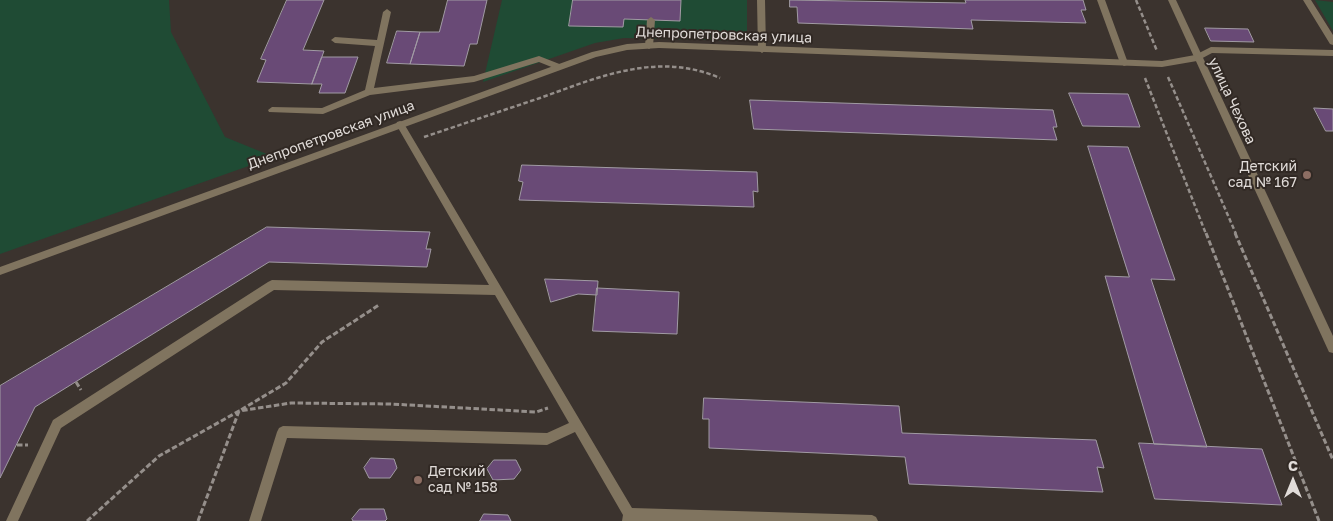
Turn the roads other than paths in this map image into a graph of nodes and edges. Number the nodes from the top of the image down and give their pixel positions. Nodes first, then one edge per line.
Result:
1 (761, 0) edge
2 (1101, 0) edge
3 (1172, 0) edge
4 (1307, 0) edge
5 (387, 12) dead end
6 (651, 20) dead end
7 (335, 40) dead end
8 (1333, 42) edge
9 (380, 43) junction
10 (649, 46) junction
11 (762, 50) junction
12 (1333, 53) edge
13 (1197, 58) junction
14 (1124, 63) junction
15 (559, 67) junction
16 (370, 92) junction
17 (272, 110) dead end
18 (400, 124) junction
19 (0, 271) edge
20 (496, 290) junction
21 (1333, 348) edge
22 (576, 426) junction
23 (629, 518) edge
24 (12, 521) edge
25 (255, 521) edge
26 (872, 521) edge

1 - 11 street
2 - 14 street
3 - 13 street, улица Чехова
4 - 8 street
5 - 9 street
6 - 10 street
7 - 9 street
9 - 16 street
10 - 11 street, Днепропетровская улица
10 - 15 street, Днепропетровская улица
11 - 14 street, Днепропетровская улица
12 - 13 street, Днепропетровская улица
13 - 14 street, Днепропетровская улица
13 - 21 street, улица Чехова
15 - 16 street
15 - 18 street, Днепропетровская улица
16 - 17 street
18 - 19 street, Днепропетровская улица
18 - 20 street
20 - 22 street
20 - 24 street
22 - 23 street
22 - 25 street
23 - 26 street

